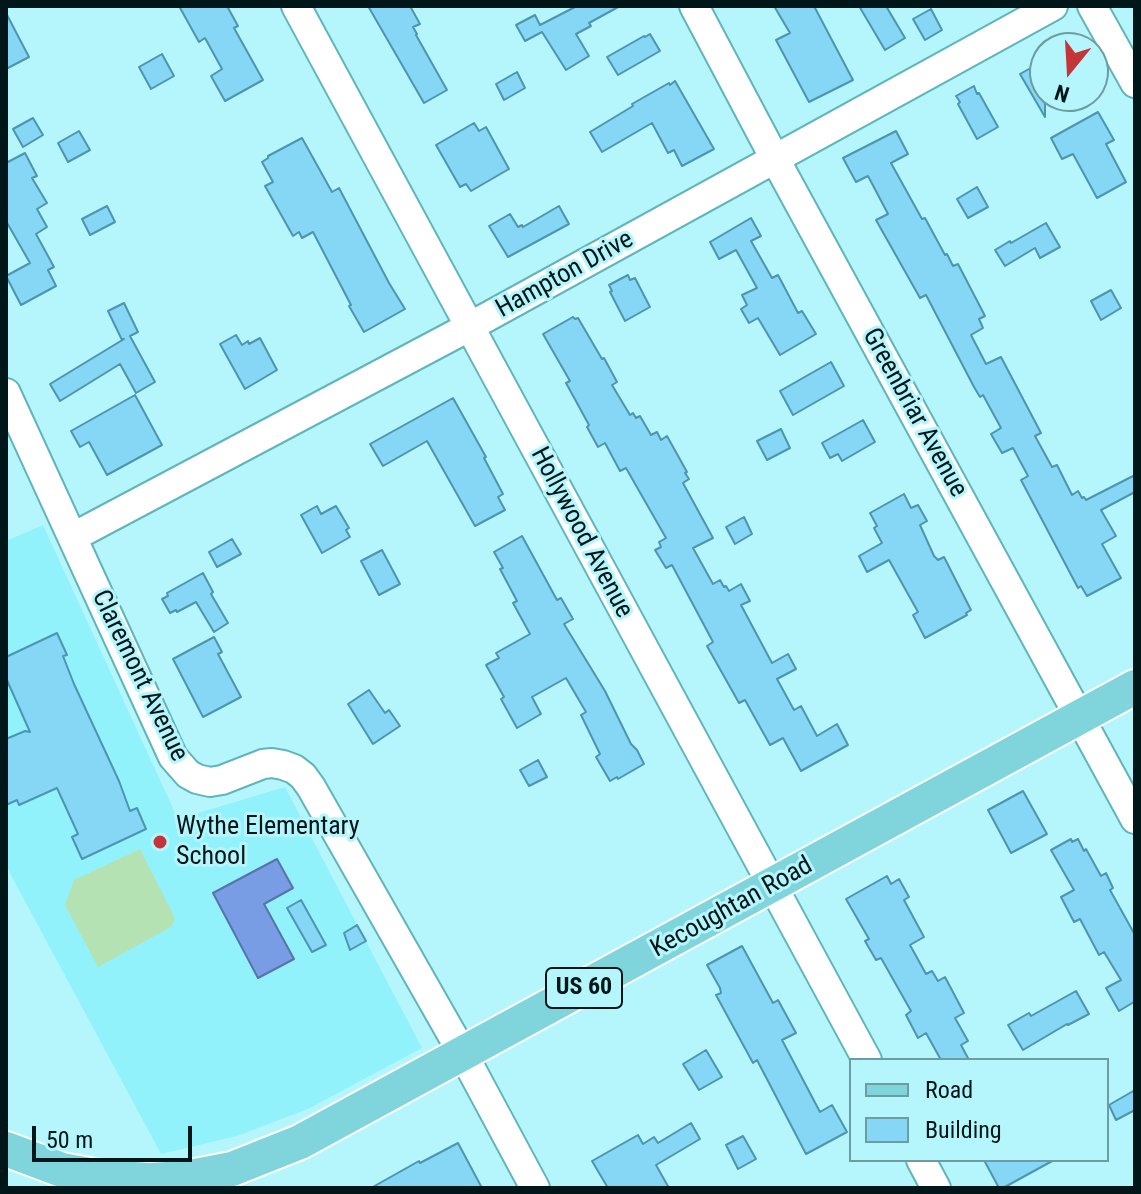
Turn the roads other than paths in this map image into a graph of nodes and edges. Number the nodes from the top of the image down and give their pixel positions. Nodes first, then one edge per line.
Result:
1 (296, 6) edge
2 (694, 6) edge
3 (1053, 6) edge
4 (1092, 6) edge
5 (1135, 83) edge
6 (775, 159) junction
7 (469, 327) junction
8 (6, 393) edge
9 (73, 537) junction
10 (1135, 687) edge
11 (1080, 717) junction
12 (1135, 819) edge
13 (772, 886) junction
14 (463, 1054) junction
15 (866, 1058) edge
16 (6, 1149) edge
17 (922, 1162) edge
18 (138, 1184) edge
19 (535, 1188) edge
20 (936, 1188) edge

1 - 7 street, Hollywood Avenue
2 - 6 street, Greenbriar Avenue
3 - 6 street, Hampton Drive
4 - 5 street
6 - 7 street, Hampton Drive
6 - 11 street, Greenbriar Avenue
7 - 9 street, Hampton Drive
7 - 13 street, Hollywood Avenue
8 - 9 street, Claremont Avenue
9 - 14 street, Claremont Avenue
10 - 11 main road, Kecoughtan Road / US 60
11 - 12 street, Greenbriar Avenue
11 - 13 main road, Kecoughtan Road / US 60
13 - 14 main road, Kecoughtan Road / US 60
13 - 15 street, Hollywood Avenue
14 - 18 main road, Kecoughtan Road / US 60
14 - 19 street, Claremont Avenue
16 - 18 main road, Kecoughtan Road / US 60
17 - 20 street

